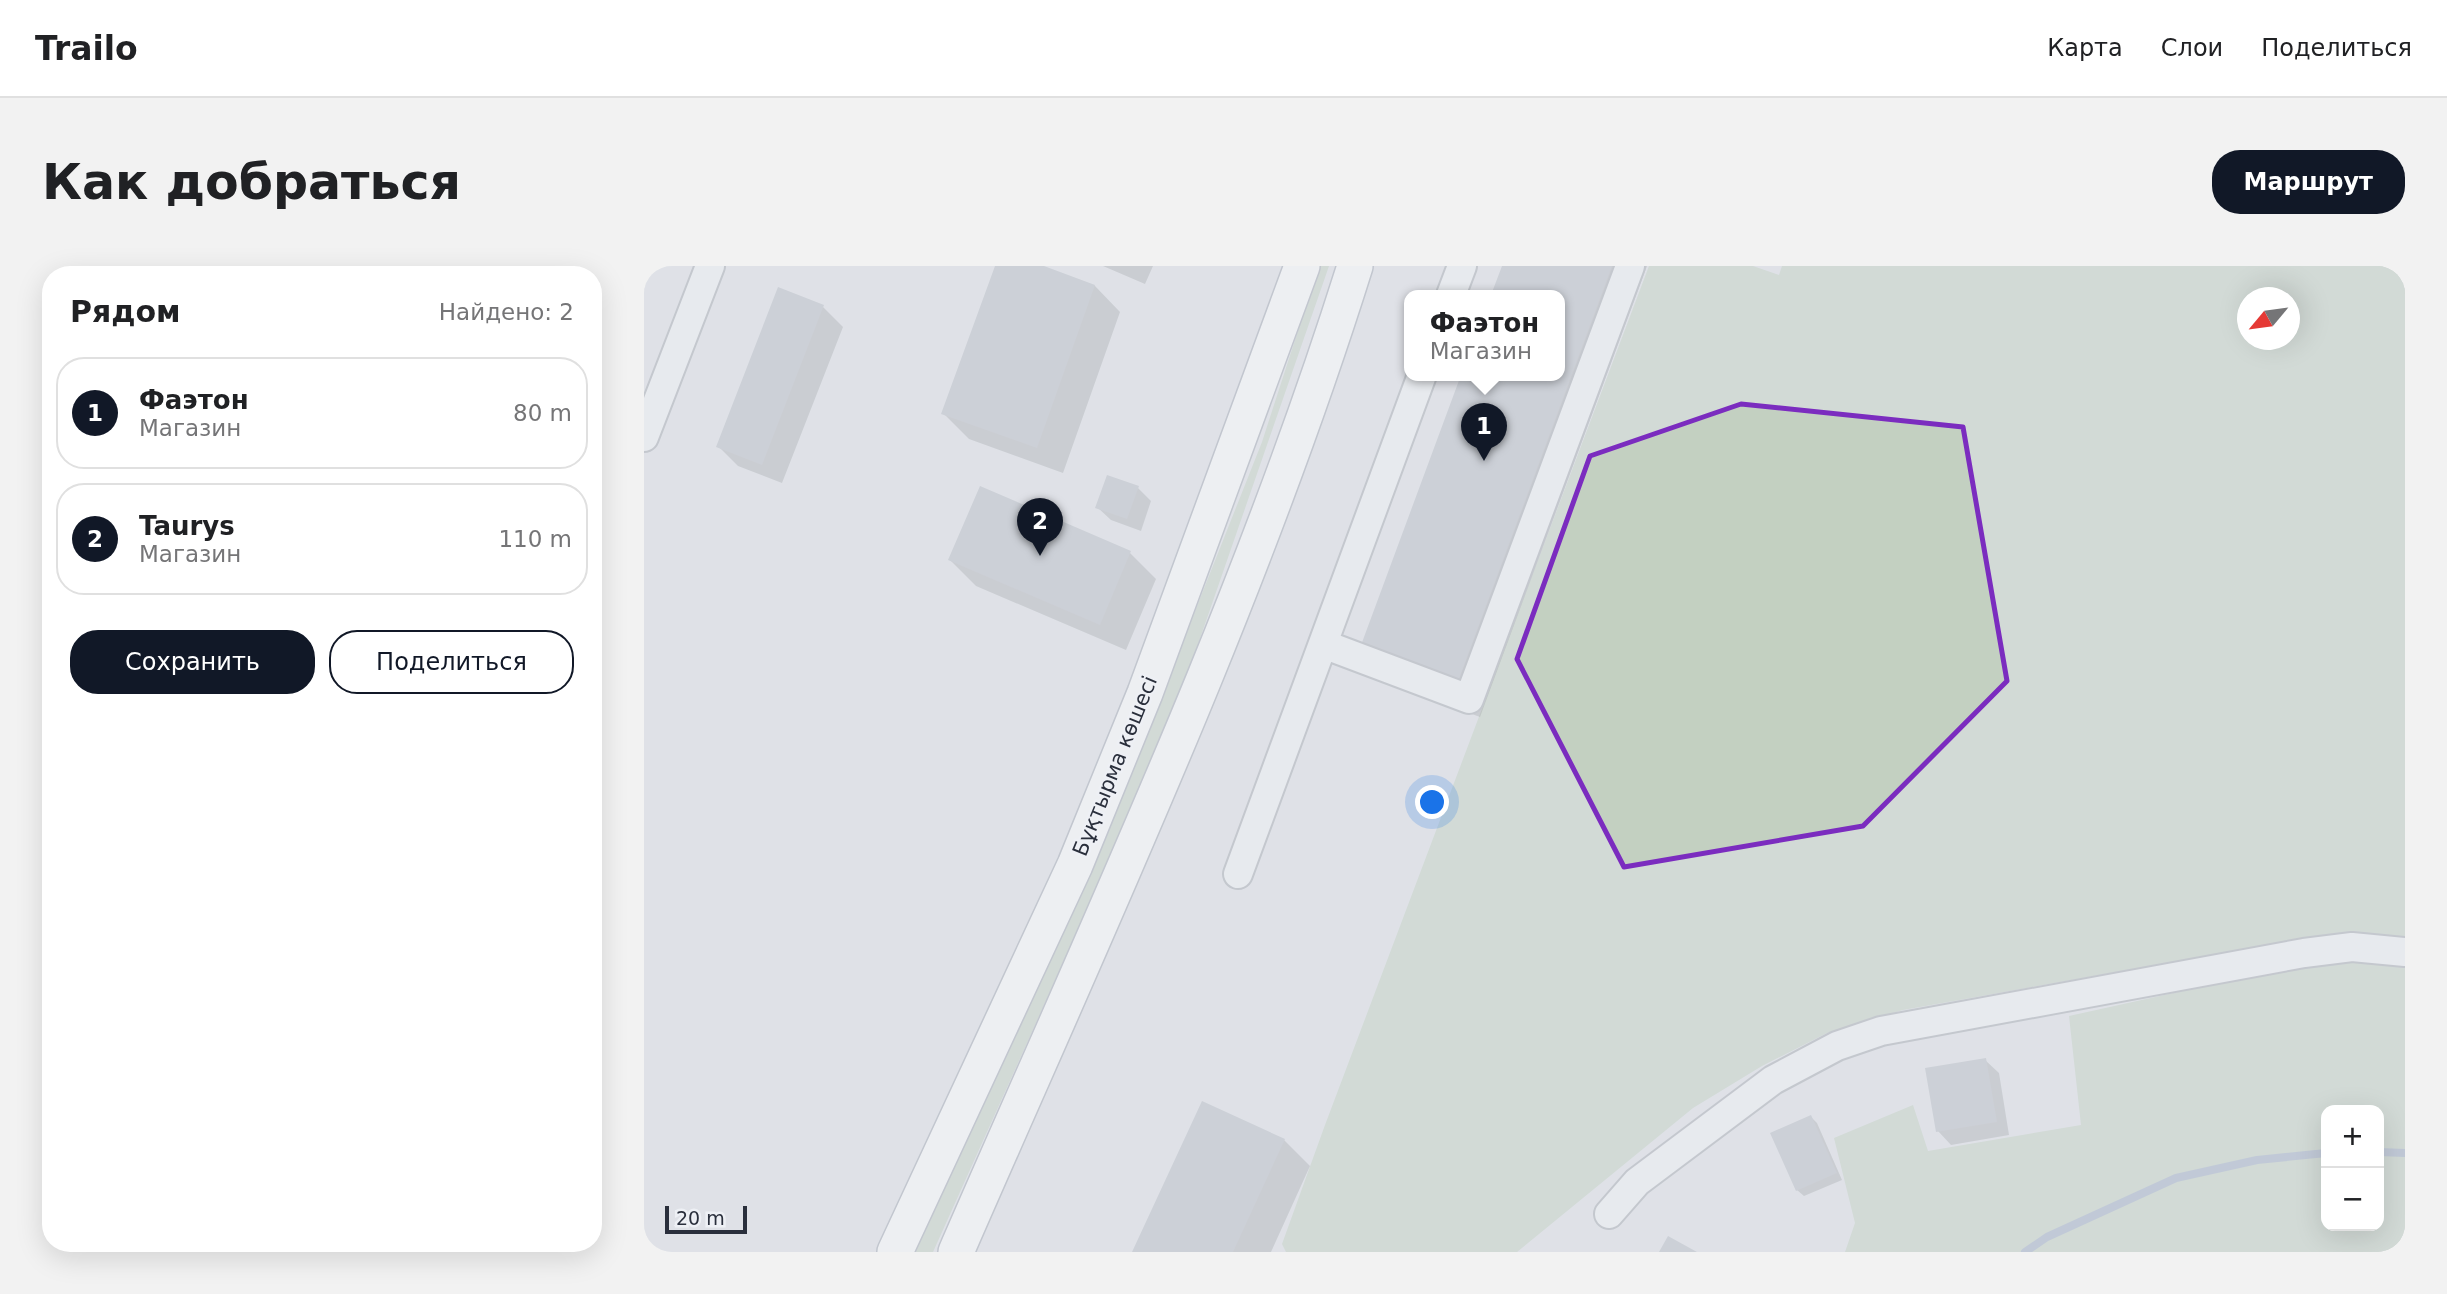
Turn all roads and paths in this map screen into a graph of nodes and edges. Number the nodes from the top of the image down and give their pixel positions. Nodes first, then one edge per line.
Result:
1 (710, 266) edge
2 (1302, 266) edge
3 (1355, 266) edge
4 (1462, 266) edge
5 (1630, 266) edge
6 (1453, 290) edge
7 (1420, 381) edge
8 (644, 437) edge
9 (1323, 644) junction
10 (1238, 874) dead end
11 (2405, 952) edge
12 (1609, 1214) dead end
13 (895, 1252) edge
14 (956, 1252) edge

1 - 8 lane
2 - 13 main road, Бұқтырма көшесі
3 - 14 main road
4 - 6 lane
5 - 9 lane
7 - 9 lane
9 - 10 lane
11 - 12 lane

